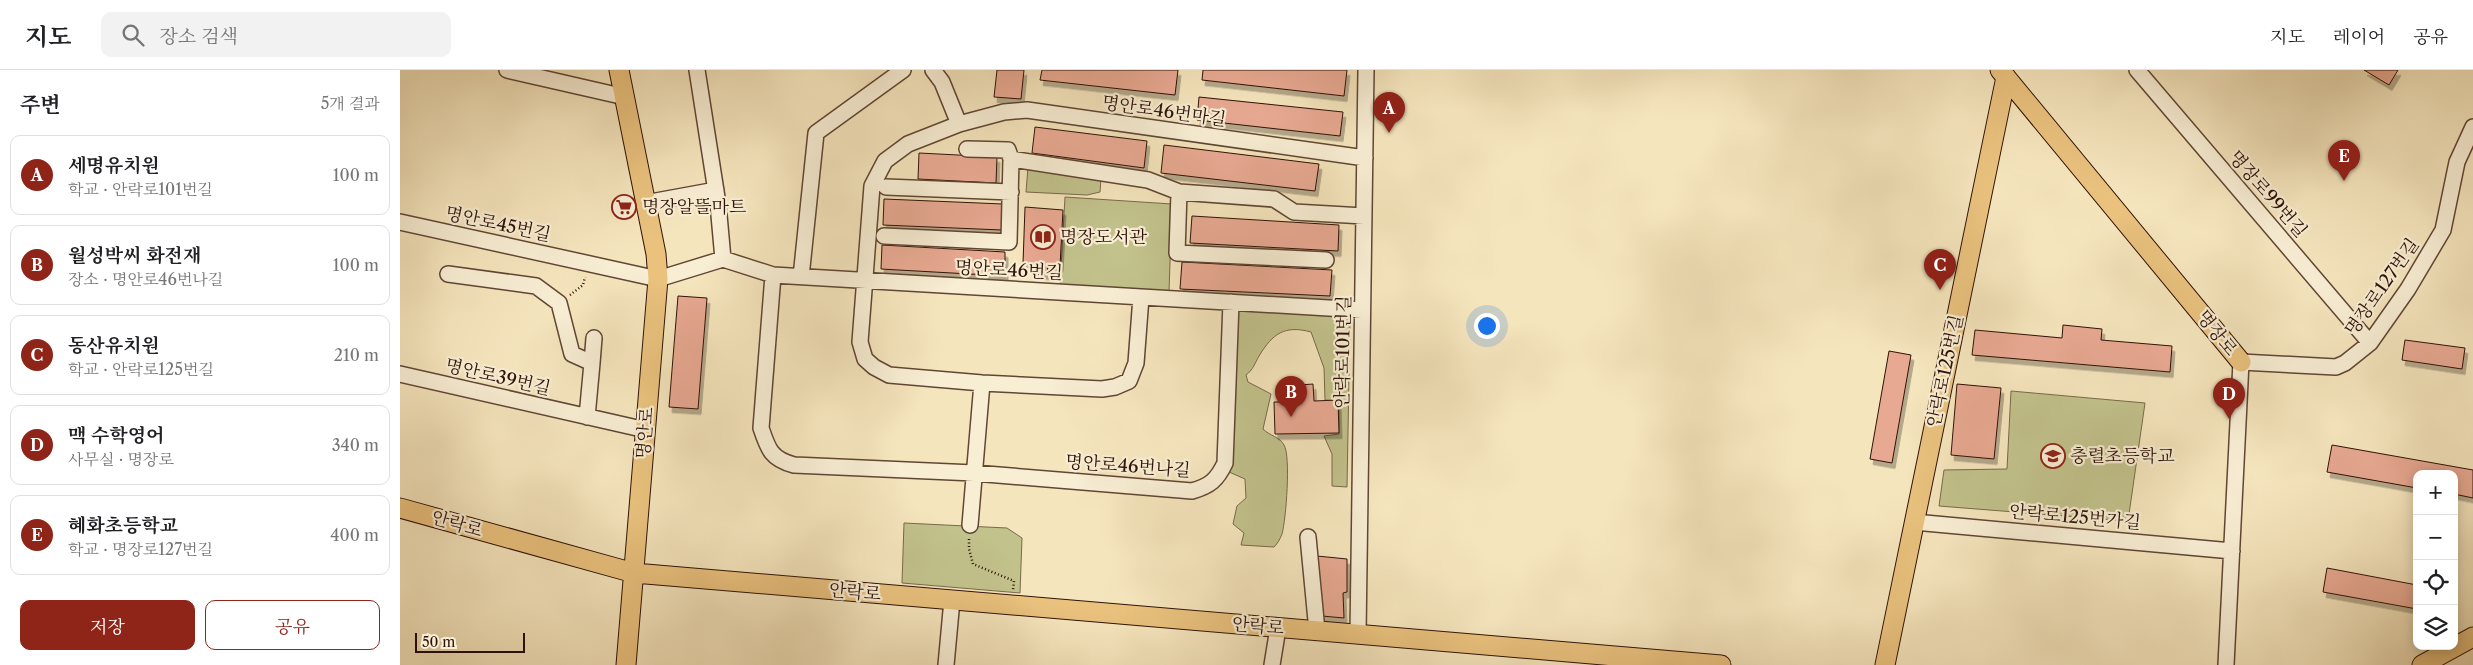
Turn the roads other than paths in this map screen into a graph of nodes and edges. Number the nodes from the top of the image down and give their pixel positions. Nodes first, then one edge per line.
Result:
1 (507, 70) edge
2 (619, 70) edge
3 (697, 70) edge
4 (903, 70) edge
5 (933, 70) edge
6 (1366, 70) edge
7 (2137, 70) edge
8 (2003, 73) edge
9 (624, 97) junction
10 (959, 124) junction
11 (2473, 127) edge
12 (967, 149) dead end
13 (1365, 158) junction
14 (1012, 159) junction
15 (886, 187) dead end
16 (716, 190) junction
17 (1011, 192) junction
18 (1179, 192) junction
19 (645, 203) junction
20 (1364, 216) junction
21 (400, 222) edge
22 (884, 236) dead end
23 (723, 259) junction
24 (1326, 260) dead end
25 (448, 274) dead end
26 (773, 275) junction
27 (801, 276) junction
28 (658, 279) junction
29 (865, 280) junction
30 (1141, 297) junction
31 (1231, 302) junction
32 (1362, 310) junction
33 (594, 338) dead end
34 (2370, 343) junction
35 (2241, 362) junction
36 (592, 364) junction
37 (400, 374) edge
38 (982, 383) junction
39 (587, 417) junction
40 (646, 430) junction
41 (974, 473) junction
42 (400, 508) edge
43 (1914, 522) junction
44 (970, 525) road end
45 (1308, 537) dead end
46 (2232, 551) junction
47 (634, 573) junction
48 (952, 600) junction
49 (1278, 628) junction
50 (1317, 631) junction
51 (1358, 634) junction
52 (2473, 638) edge
53 (1572, 659) edge
54 (626, 665) edge
55 (946, 665) edge
56 (1272, 665) edge
57 (1722, 665) edge
58 (1885, 665) edge
59 (2226, 665) edge
60 (2422, 665) edge

1 - 9 street
2 - 9 main road, 명안로
3 - 16 street
4 - 27 street
5 - 10 street
6 - 13 street, 안락로101번길
7 - 34 street, 명장로99번길
8 - 35 main road, 명장로
8 - 43 main road, 안락로125번길
9 - 19 main road, 명안로
10 - 13 street, 명안로46번마길
10 - 29 street, 명안로46번마길
11 - 34 street, 명장로127번길
12 - 14 street
13 - 20 street, 안락로101번길
14 - 17 street
14 - 18 street
15 - 17 street
16 - 19 street
16 - 23 street
17 - 22 street
18 - 20 street
18 - 24 street
19 - 28 main road, 명안로
20 - 32 street, 안락로101번길
21 - 28 street, 명안로45번길
23 - 26 street, 명안로46번길
23 - 28 street
25 - 36 street
26 - 27 street, 명안로46번길
26 - 41 street, 명안로46번나길
27 - 29 street, 명안로46번길
28 - 40 main road, 명안로
29 - 30 street, 명안로46번길
29 - 38 street, 명안로46번마길
30 - 31 street, 명안로46번길
30 - 38 street, 명안로46번마길
31 - 32 street, 명안로46번길
31 - 41 street, 명안로46번나길
32 - 51 street, 안락로101번길
33 - 36 street
34 - 35 street, 명장로127번길
35 - 46 street, 명장로
36 - 39 street
37 - 39 street, 명안로39번길
38 - 41 street
39 - 40 street, 명안로39번길
40 - 47 main road, 명안로
41 - 44 street
42 - 47 main road, 안락로
43 - 46 street, 안락로125번가길
43 - 58 main road, 안락로125번길
45 - 50 street
46 - 59 street, 명장로
47 - 48 main road, 안락로
47 - 54 main road, 명안로
48 - 49 main road, 안락로
48 - 55 street
49 - 50 main road, 안락로
49 - 56 street
50 - 51 main road, 안락로
51 - 53 main road, 안락로
52 - 60 main road
53 - 57 main road, 안락로

